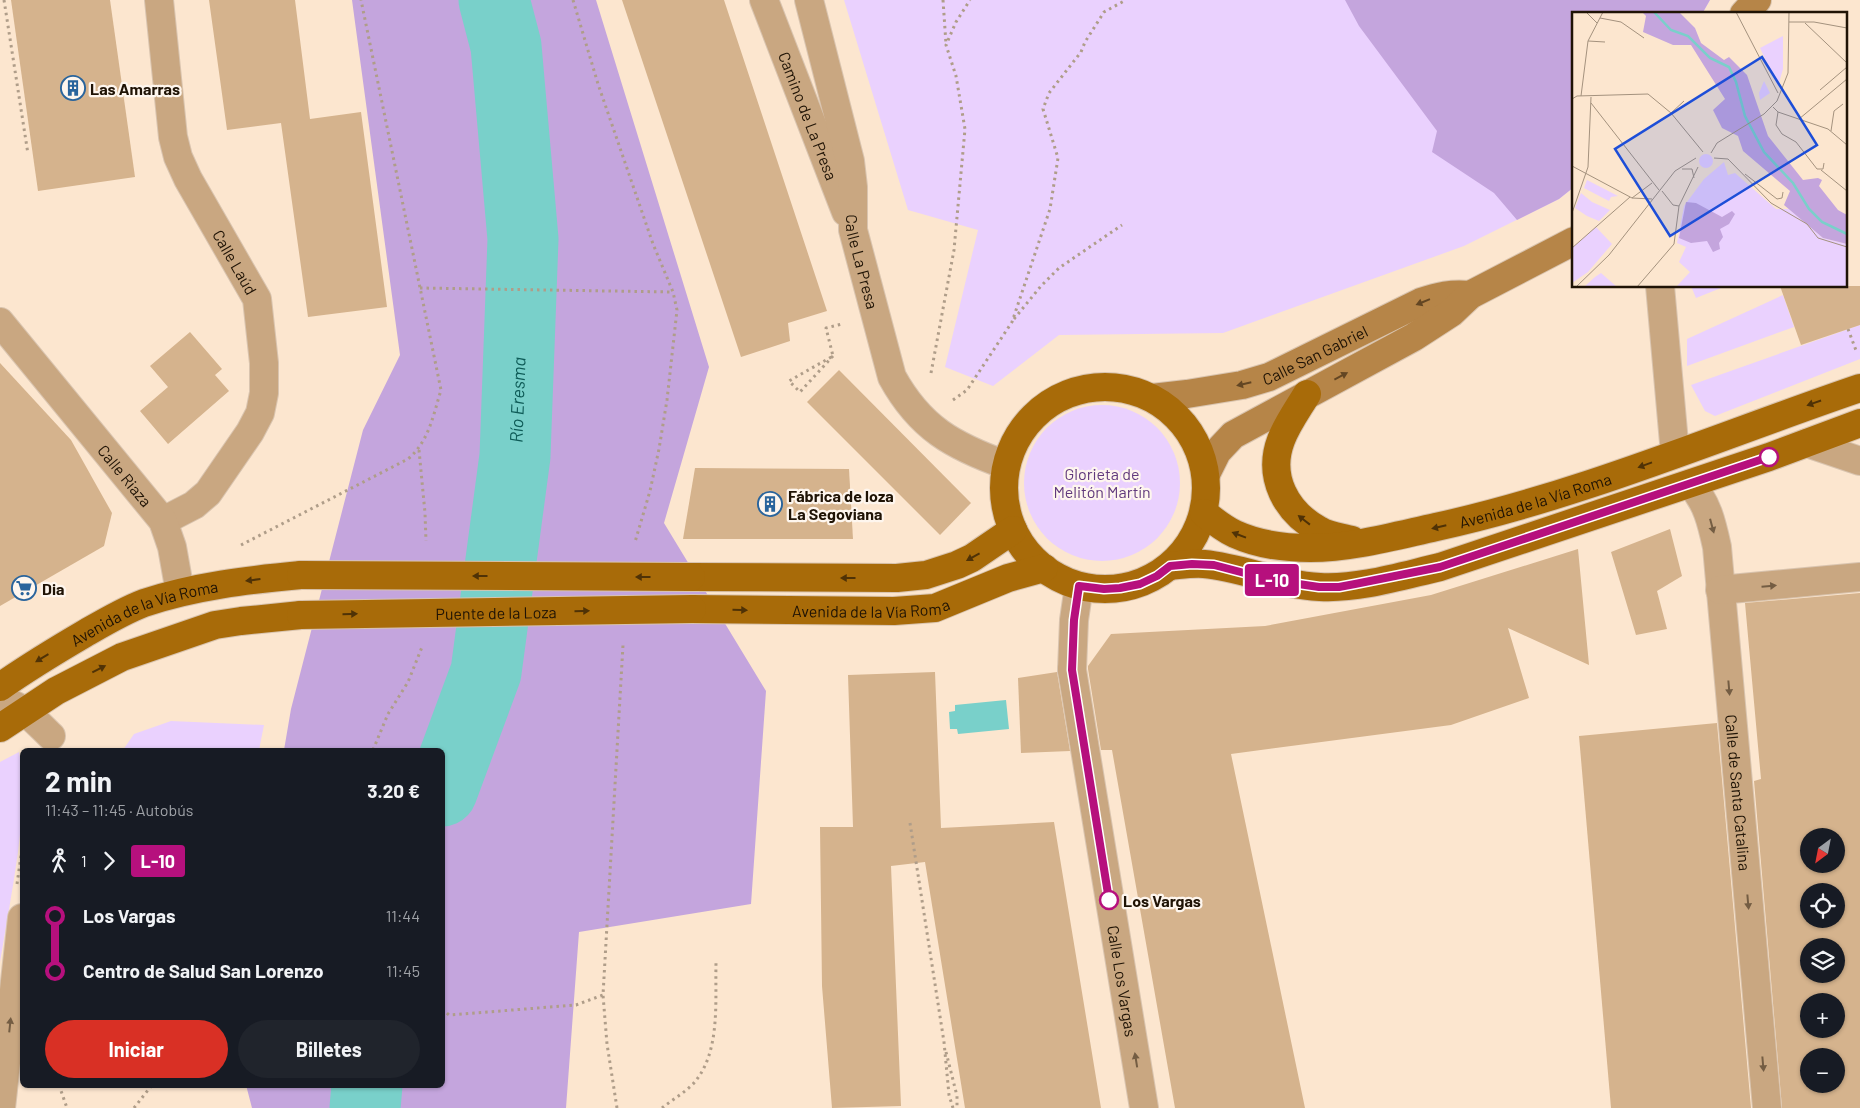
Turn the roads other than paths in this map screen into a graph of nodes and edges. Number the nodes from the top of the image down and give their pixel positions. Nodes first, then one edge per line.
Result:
1 (159, 0) edge
2 (764, 0) edge
3 (810, 0) edge
4 (1757, 0) edge
5 (1746, 12) edge
6 (853, 230) junction
7 (1572, 242) edge
8 (1660, 288) edge
9 (1470, 295) junction
10 (3, 329) edge
11 (1860, 388) edge
12 (1307, 394) junction
13 (1152, 398) junction
14 (1860, 423) edge
15 (1807, 443) junction
16 (1675, 454) junction
17 (1860, 461) edge
18 (1006, 465) junction
19 (1206, 474) junction
20 (1690, 484) junction
21 (1204, 513) junction
22 (163, 521) junction
23 (1013, 530) junction
24 (1366, 542) junction
25 (1170, 566) junction
26 (1044, 568) junction
27 (1860, 577) edge
28 (1079, 586) junction
29 (1720, 590) junction
30 (180, 592) junction
31 (692, 609) joint
32 (301, 615) joint
33 (237, 621) junction
34 (0, 687) edge
35 (56, 691) junction
36 (0, 701) edge
37 (25, 711) junction
38 (0, 728) edge
39 (50, 743) edge
40 (20, 936) edge
41 (1, 1108) edge
42 (1144, 1108) edge
43 (1767, 1108) edge

1 - 22 street, Calle Laúd
2 - 6 street, Camino de La Presa
3 - 6 street, Calle La Presa
4 - 5 main road
6 - 18 street, Calle La Presa
7 - 9 main road, Calle San Gabriel
8 - 16 street
12 -> 9 main road, Calle San Gabriel
9 -> 13 main road, Calle San Gabriel
10 - 22 street, Calle Riaza
11 -> 16 main road, Avenida de la Vía Roma
12 - 19 main road, Calle San Gabriel
24 -> 12 main road
13 - 18 main road
13 - 19 main road
14 - 15 main road, Avenida de la Vía Roma
15 - 17 street
15 - 20 main road, Avenida de la Vía Roma
16 -> 24 main road, Avenida de la Vía Roma
18 - 23 main road
19 - 21 main road
20 - 25 main road, Avenida de la Vía Roma
20 -> 29 street, Calle de Santa Catalina
24 -> 21 main road, Avenida de la Vía Roma
21 - 25 main road
22 - 30 street, Calle Riaza
23 - 26 main road
23 -> 30 main road, Avenida de la Vía Roma, bridge
25 - 28 main road
26 - 28 main road
31 -> 26 main road, Avenida de la Vía Roma
29 -> 27 street
42 -> 28 street, Calle Los Vargas
29 -> 43 street, Calle de Santa Catalina
30 - 33 main road
30 -> 34 main road, Avenida de la Vía Roma
32 -> 31 main road, Puente de la Loza, bridge
32 - 33 main road, Avenida de la Vía Roma
35 -> 33 main road, Avenida de la Vía Roma
35 - 37 main road, Avenida de la Vía Roma
35 - 39 street
36 - 37 street
37 - 38 main road, Avenida de la Vía Roma
37 - 39 street
41 -> 40 street

